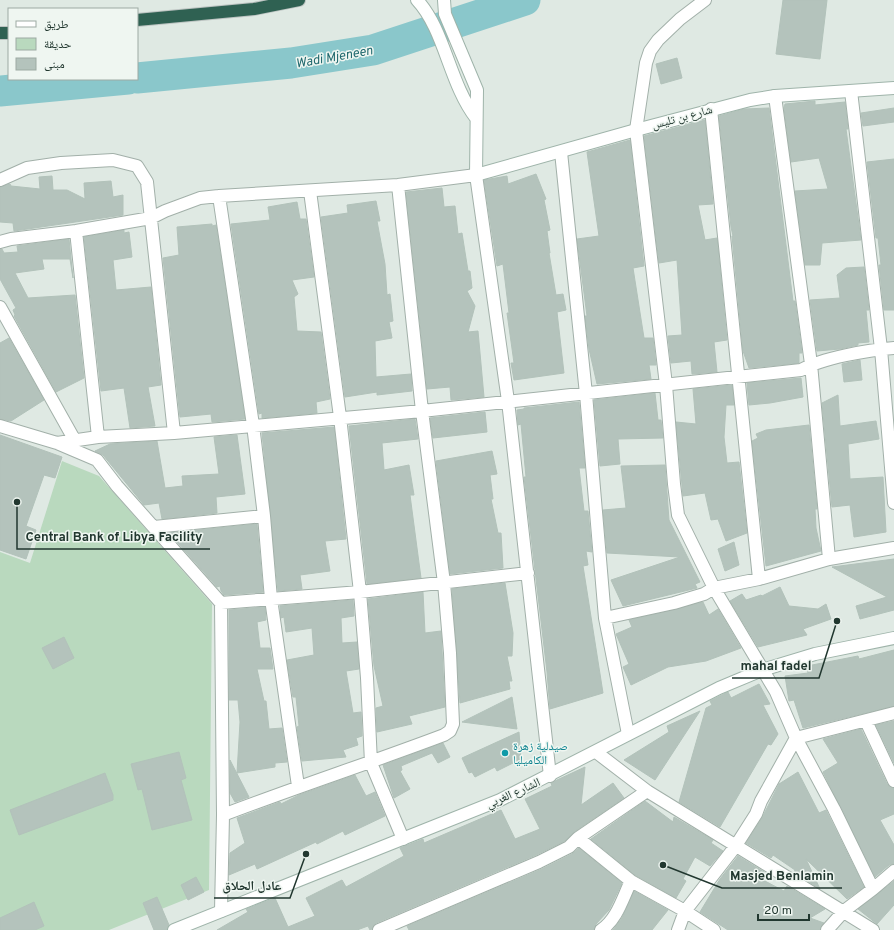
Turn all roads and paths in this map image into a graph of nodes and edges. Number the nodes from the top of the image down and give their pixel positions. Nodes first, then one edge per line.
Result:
1 (299, 0) edge
2 (417, 0) edge
3 (444, 0) edge
4 (705, 0) edge
5 (138, 20) edge
6 (894, 88) edge
7 (851, 91) junction
8 (775, 96) junction
9 (711, 109) junction
10 (476, 118) junction
11 (636, 130) junction
12 (561, 152) junction
13 (476, 175) junction
14 (0, 180) edge
15 (398, 185) junction
16 (310, 192) junction
17 (219, 196) junction
18 (151, 218) junction
19 (76, 232) junction
20 (0, 242) edge
21 (0, 307) edge
22 (894, 348) edge
23 (881, 349) junction
24 (811, 364) junction
25 (738, 376) junction
26 (666, 385) junction
27 (586, 394) junction
28 (508, 400) junction
29 (422, 411) junction
30 (340, 417) junction
31 (253, 425) junction
32 (0, 426) edge
33 (174, 433) junction
34 (98, 437) junction
35 (74, 439) junction
36 (57, 443) junction
37 (894, 503) edge
38 (264, 516) junction
39 (154, 527) junction
40 (894, 548) edge
41 (829, 559) junction
42 (528, 573) junction
43 (759, 579) junction
44 (444, 583) junction
45 (714, 588) junction
46 (360, 592) junction
47 (271, 599) junction
48 (221, 603) junction
49 (605, 618) junction
50 (894, 638) edge
51 (762, 670) junction
52 (894, 713) edge
53 (866, 721) junction
54 (628, 734) junction
55 (796, 738) junction
56 (596, 752) junction
57 (371, 763) junction
58 (550, 776) junction
59 (894, 781) edge
60 (298, 786) junction
61 (647, 791) junction
62 (223, 815) junction
63 (578, 838) junction
64 (402, 839) junction
65 (735, 847) junction
66 (894, 871) edge
67 (631, 881) junction
68 (872, 890) junction
69 (222, 911) junction
70 (685, 911) junction
71 (844, 911) junction
72 (174, 930) edge
73 (379, 930) edge
74 (601, 930) edge
75 (678, 930) edge
76 (714, 930) edge
77 (827, 930) edge
78 (873, 930) edge

1 - 5 highway
2 - 10 street
3 - 10 street
4 - 11 street
6 - 7 street, شارع بن تليس
7 - 8 street, شارع بن تليس
7 - 23 street
8 - 9 street, شارع بن تليس
8 - 24 street
9 - 11 street, شارع بن تليس
9 - 25 street
10 - 13 street
11 - 12 street, شارع بن تليس
11 - 26 street
12 - 13 street, شارع بن تليس
12 - 27 street
13 - 15 street, شارع بن تليس
13 - 28 street
14 - 18 street
15 - 16 street, شارع بن تليس
15 - 29 street
16 - 17 street, شارع بن تليس
16 - 30 street
17 - 18 street, شارع بن تليس
17 - 31 street
18 - 19 street, شارع بن تليس
18 - 33 street
19 - 20 street, شارع بن تليس
19 - 34 street
21 - 35 street
22 - 23 street
23 - 24 street
23 - 37 street
24 - 25 street
24 - 41 street
25 - 26 street
25 - 43 street
26 - 27 street
26 - 45 street
27 - 28 street
27 - 49 street
28 - 29 street
28 - 42 street
29 - 30 street
29 - 44 street
30 - 31 street
30 - 46 street
31 - 33 street
31 - 38 street
32 - 36 street
33 - 34 street
34 - 35 street
35 - 36 street
36 - 39 street
38 - 39 street
38 - 47 street
39 - 48 street
40 - 41 street
41 - 43 street
42 - 44 street
42 - 58 street
43 - 45 street
44 - 46 street
44 - 57 street
45 - 49 street
45 - 51 street
46 - 47 street
46 - 57 street
47 - 48 street
47 - 60 street
48 - 62 street
49 - 54 street
50 - 51 street, الشارع الغربي
51 - 54 street, الشارع الغربي
51 - 55 street
52 - 53 street
53 - 55 street
53 - 59 street
54 - 56 street, الشارع الغربي
55 - 65 street
55 - 68 street
56 - 58 street, الشارع الغربي
56 - 61 street
57 - 60 street
57 - 64 street
58 - 64 street, الشارع الغربي
60 - 62 street
61 - 63 street
61 - 65 street
62 - 69 street
63 - 67 street
63 - 73 street
64 - 69 street, الشارع الغربي
65 - 70 street
65 - 71 street
66 - 68 street
67 - 70 street
67 - 74 street
68 - 71 street
69 - 72 street, الشارع الغربي
70 - 75 street
70 - 76 street
71 - 77 street
71 - 78 street

